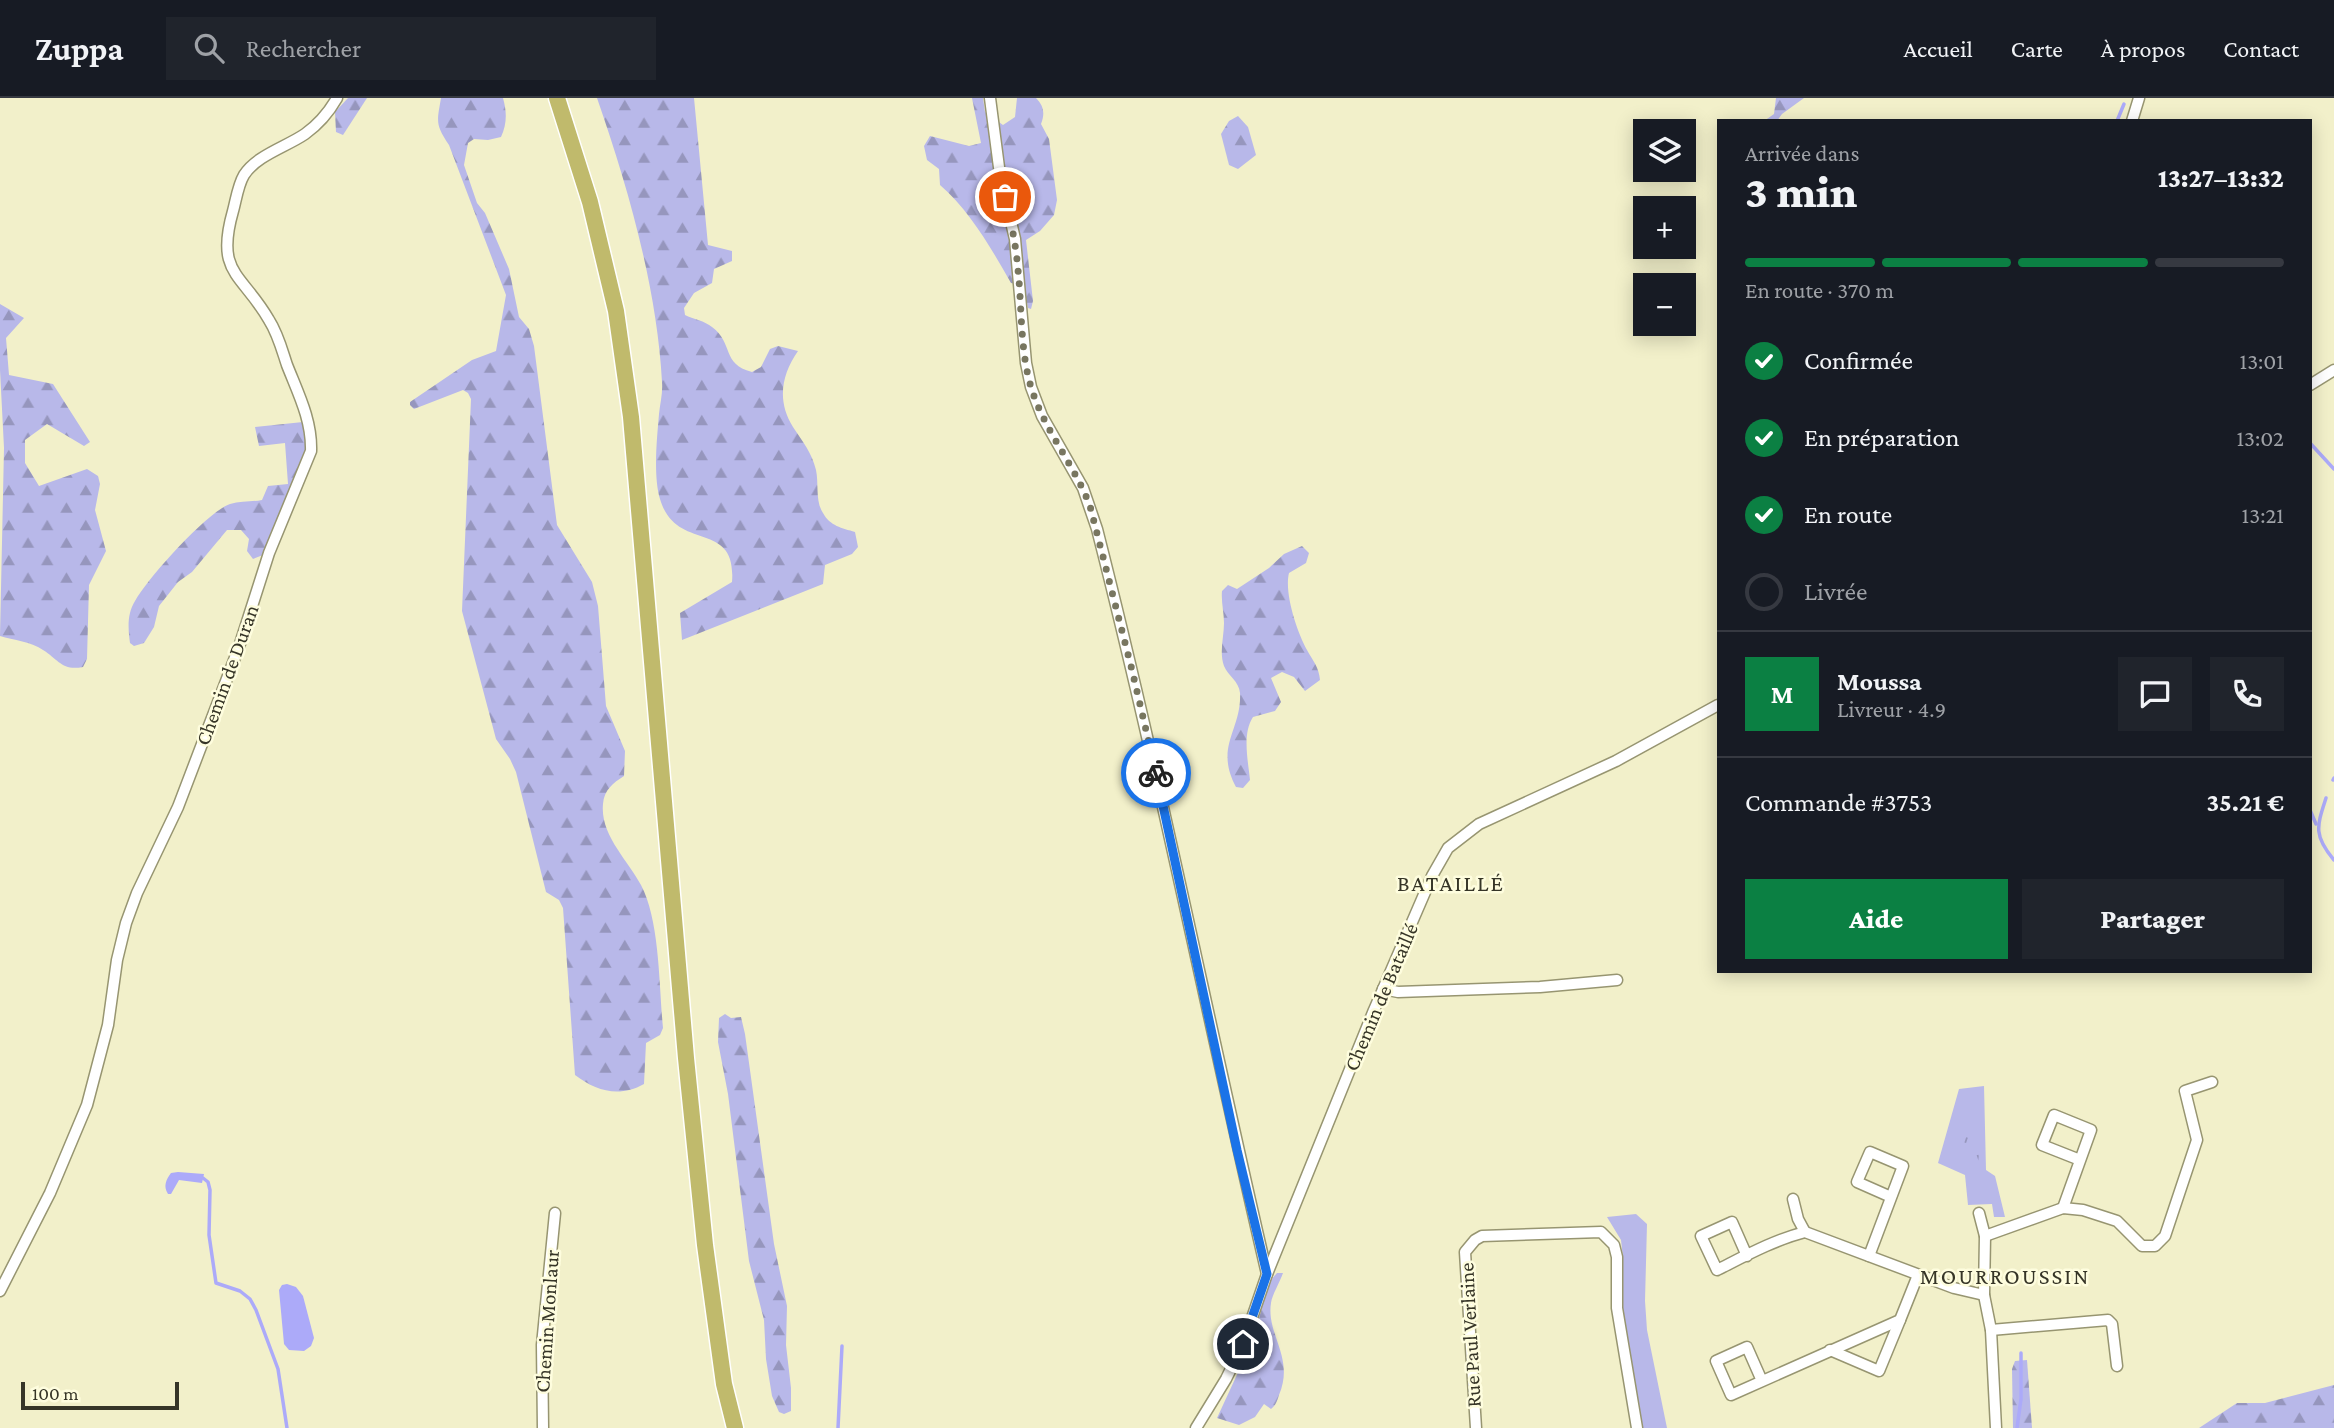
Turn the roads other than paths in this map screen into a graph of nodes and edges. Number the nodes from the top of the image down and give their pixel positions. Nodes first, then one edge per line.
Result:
1 (337, 98) edge
2 (557, 98) edge
3 (990, 98) edge
4 (2139, 98) edge
5 (2133, 119) edge
6 (2334, 370) edge
7 (2312, 384) edge
8 (1717, 706) edge
9 (1617, 980) dead end
10 (1383, 989) junction
11 (2212, 1082) dead end
12 (2080, 1160) junction
13 (1891, 1197) junction
14 (1793, 1199) dead end
15 (2063, 1208) junction
16 (555, 1213) dead end
17 (1979, 1213) dead end
18 (1805, 1232) junction
19 (1985, 1236) junction
20 (1747, 1256) junction
21 (1870, 1256) junction
22 (1267, 1274) junction
23 (1918, 1275) junction
24 (0, 1291) edge
25 (1984, 1295) junction
26 (1900, 1320) junction
27 (1991, 1330) junction
28 (1830, 1350) junction
29 (2117, 1366) dead end
30 (1762, 1381) junction
31 (543, 1428) edge
32 (735, 1428) edge
33 (1196, 1428) edge
34 (1476, 1428) edge
35 (1637, 1428) edge
36 (1996, 1428) edge

1 - 24 street, Chemin de Duran
2 - 32 highway
3 - 22 street
4 - 5 street
6 - 7 street
8 - 10 street, Chemin de Bataillé
9 - 10 street
10 - 22 street, Chemin de Bataillé
11 - 15 street
12 - 12 street
12 - 15 street
13 - 13 street
13 - 21 street
14 - 18 street
15 - 19 street
16 - 31 street, Chemin Monlaur
17 - 19 street
18 - 20 street
18 - 21 street
19 - 25 street
20 - 20 street
21 - 23 street
22 - 33 street, Chemin de Bataillé
23 - 25 street
23 - 26 street
25 - 27 street
26 - 28 street
26 - 28 street
27 - 29 street
27 - 36 street
28 - 30 street
30 - 30 street
34 - 35 street, Rue Paul Verlaine

